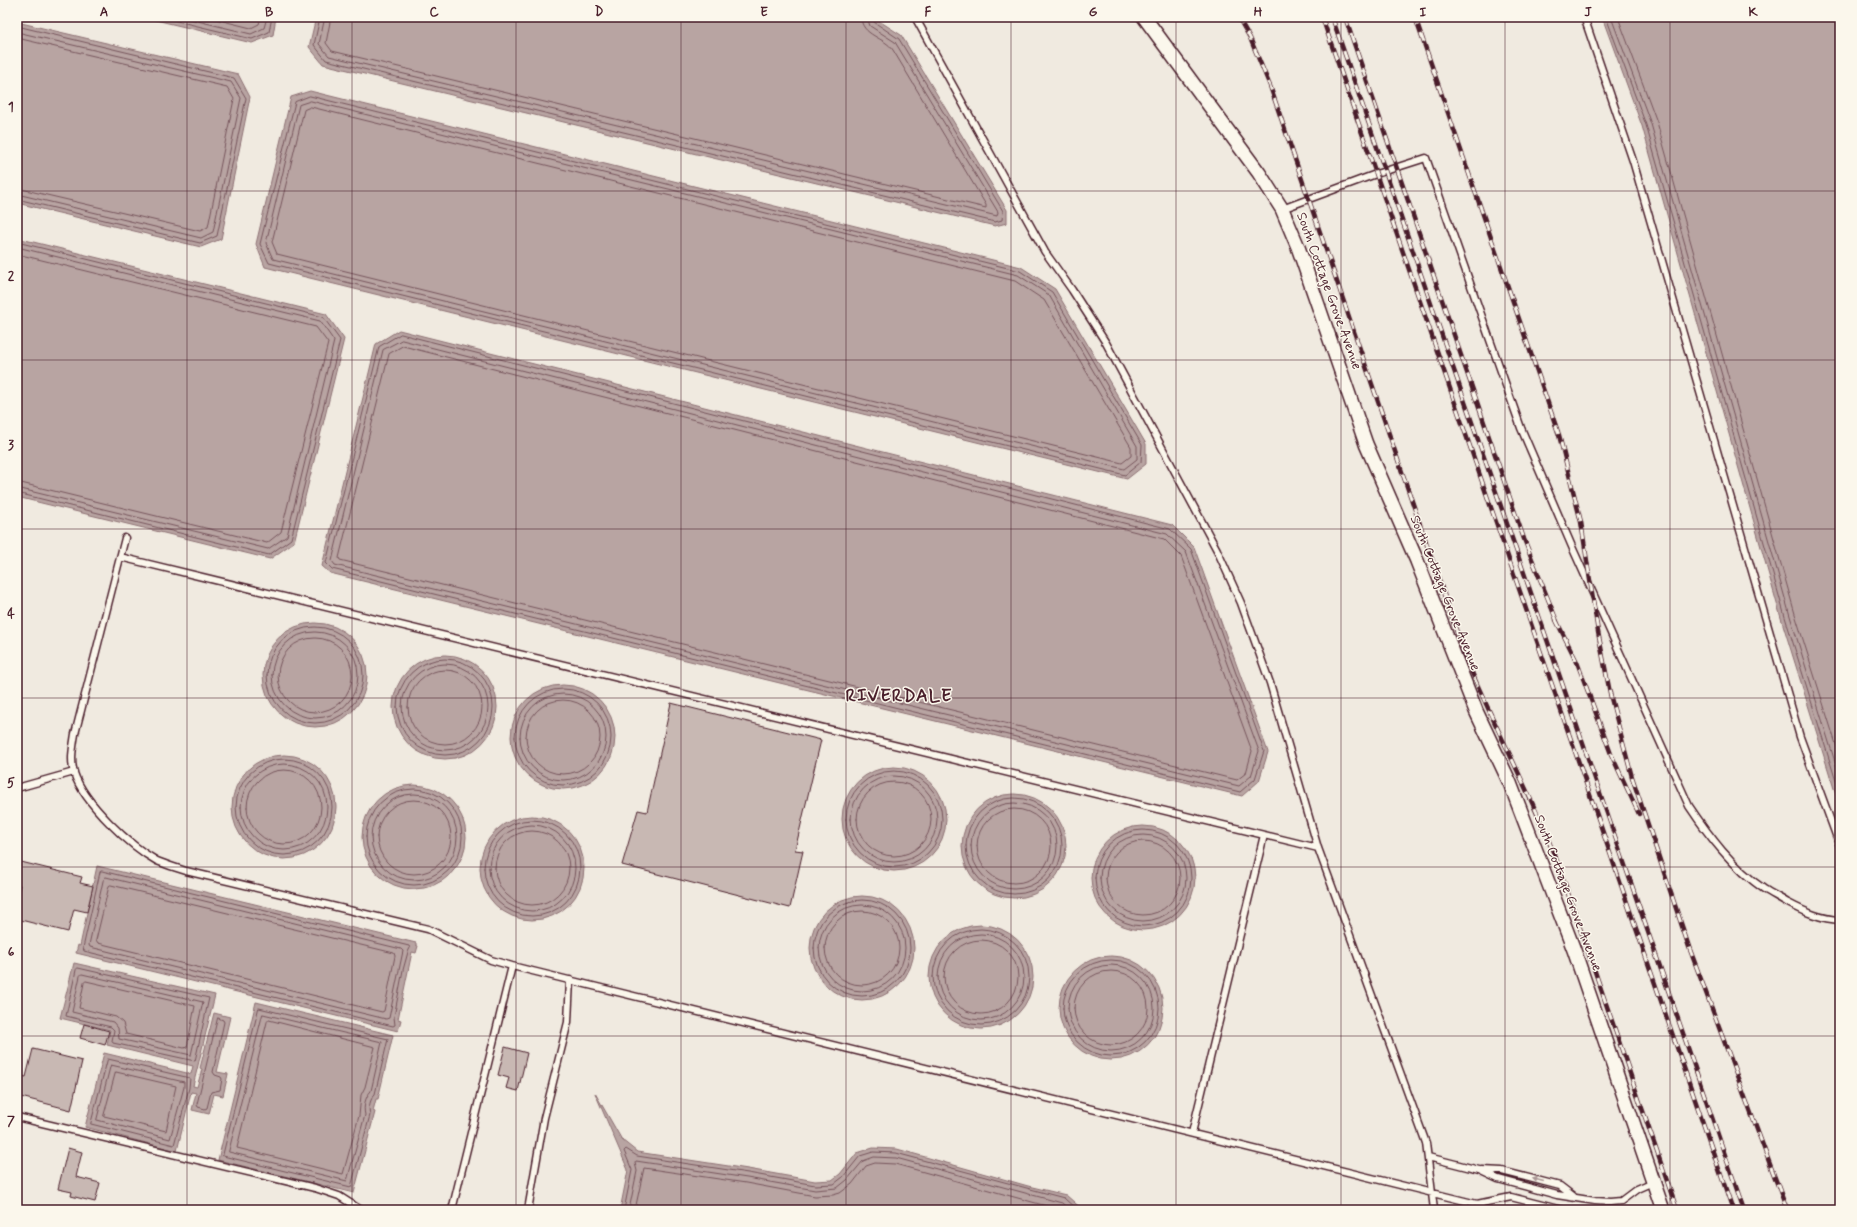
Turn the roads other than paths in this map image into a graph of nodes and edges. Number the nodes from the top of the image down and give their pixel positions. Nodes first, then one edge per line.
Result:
1 (915, 17) edge
2 (1144, 17) edge
3 (1584, 17) edge
4 (1282, 209) junction
5 (124, 538) dead end
6 (120, 557) junction
7 (74, 772) junction
8 (17, 788) edge
9 (1264, 835) junction
10 (1840, 846) edge
11 (1318, 848) junction
12 (1840, 920) edge
13 (512, 966) junction
14 (570, 980) junction
15 (17, 1117) edge
16 (1192, 1134) junction
17 (1428, 1156) junction
18 (1479, 1170) junction
19 (1653, 1182) junction
20 (1432, 1193) junction
21 (1573, 1196) junction
22 (1477, 1204) junction
23 (361, 1210) edge
24 (452, 1210) edge
25 (528, 1210) edge
26 (1434, 1210) edge
27 (1484, 1210) edge
28 (1562, 1210) edge
29 (1663, 1210) edge

1 - 11 lane
2 - 4 street, South Cottage Grove Avenue
3 - 10 lane
4 - 12 lane
4 - 19 street, South Cottage Grove Avenue
5 - 6 lane
6 - 7 lane
6 - 9 lane
7 - 8 lane
7 - 13 lane
9 - 11 lane
9 - 16 lane
11 - 17 lane
13 - 14 lane
13 - 24 lane
14 - 16 lane
14 - 25 lane
15 - 23 lane
16 - 20 lane
17 - 18 lane
17 - 20 lane
18 - 21 lane
21 -> 18 lane
19 - 21 lane
19 - 29 street, South Cottage Grove Avenue
20 - 22 lane
20 - 26 lane
22 - 27 lane
22 - 28 lane

